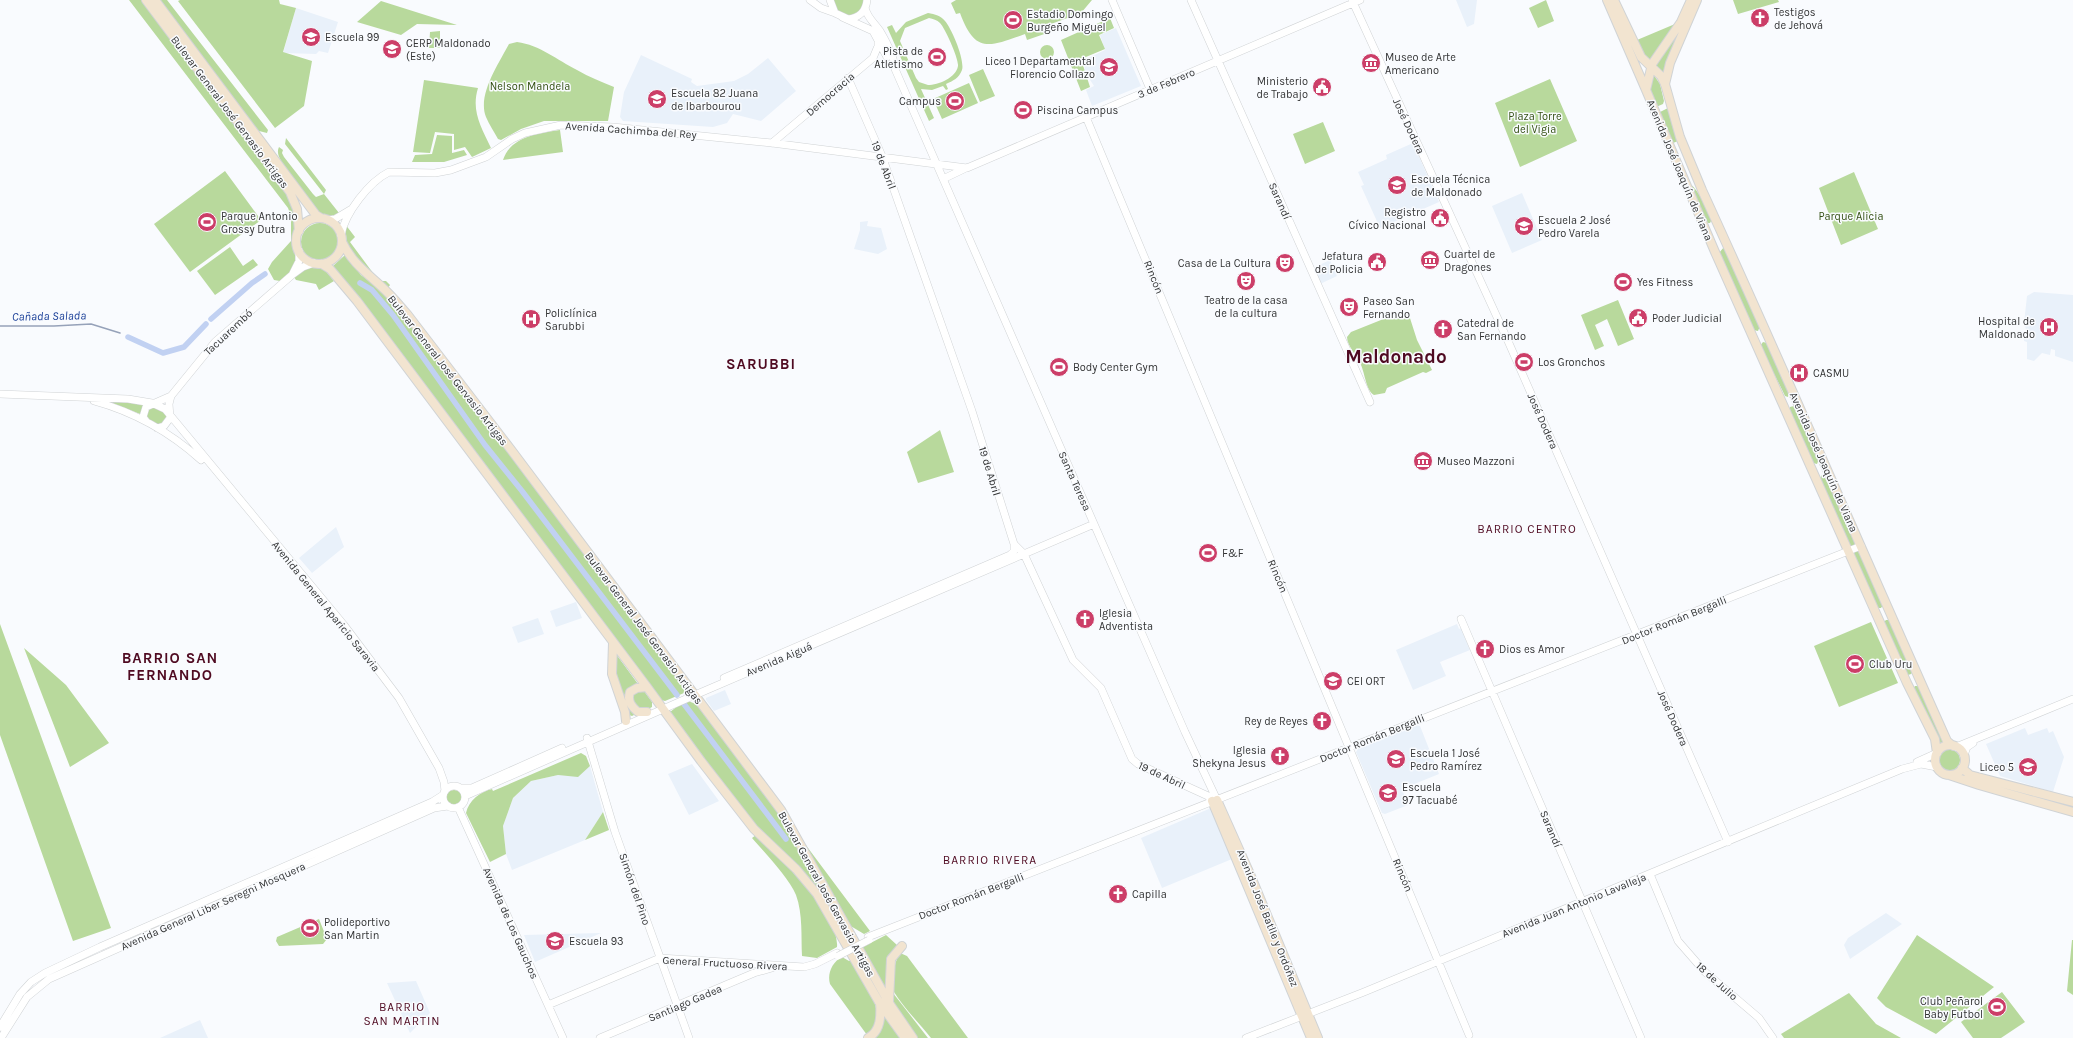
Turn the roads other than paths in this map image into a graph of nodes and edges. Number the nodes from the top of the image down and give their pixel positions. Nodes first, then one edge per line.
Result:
1 (146, 0) edge
2 (155, 0) edge
3 (810, 0) edge
4 (830, 0) edge
5 (1112, 0) edge
6 (1191, 0) edge
7 (1607, 0) edge
8 (1614, 0) edge
9 (1691, 0) edge
10 (1697, 0) edge
11 (1355, 1) edge
12 (866, 2) edge
13 (838, 15) junction
14 (878, 38) junction
15 (1218, 61) junction
16 (1651, 67) junction
17 (895, 69) junction
18 (848, 78) junction
19 (1665, 84) junction
20 (1150, 89) junction
21 (1646, 90) junction
22 (1086, 117) junction
23 (788, 130) junction
24 (772, 143) junction
25 (792, 145) junction
26 (1683, 145) junction
27 (928, 146) junction
28 (1673, 154) junction
29 (882, 156) junction
30 (917, 160) junction
31 (1690, 160) junction
32 (936, 163) junction
33 (969, 166) junction
34 (943, 179) junction
35 (1686, 184) junction
36 (1702, 190) junction
37 (352, 209) junction
38 (324, 219) junction
39 (299, 231) junction
40 (342, 238) junction
41 (299, 251) junction
42 (318, 264) junction
43 (292, 275) junction
44 (0, 394) edge
45 (171, 396) junction
46 (81, 398) junction
47 (1370, 402) dead end
48 (152, 403) junction
49 (171, 416) junction
50 (146, 421) junction
51 (157, 428) junction
52 (231, 491) junction
53 (1094, 524) junction
54 (1014, 544) junction
55 (1861, 546) junction
56 (1849, 552) junction
57 (1024, 554) junction
58 (1461, 619) dead end
59 (1636, 636) junction
60 (613, 643) junction
61 (647, 687) junction
62 (1493, 691) junction
63 (694, 694) junction
64 (2073, 699) edge
65 (662, 708) junction
66 (647, 712) junction
67 (626, 721) junction
68 (1986, 734) junction
69 (587, 740) junction
70 (1350, 746) junction
71 (1954, 746) junction
72 (1937, 753) junction
73 (1964, 755) junction
74 (1937, 767) junction
75 (439, 768) junction
76 (1962, 768) junction
77 (1902, 770) junction
78 (1949, 775) junction
79 (1209, 786) junction
80 (459, 787) junction
81 (444, 793) junction
82 (1202, 793) junction
83 (465, 796) junction
84 (1215, 800) junction
85 (2073, 802) edge
86 (448, 806) junction
87 (458, 807) junction
88 (2073, 812) edge
89 (1728, 842) junction
90 (1650, 874) junction
91 (1582, 901) junction
92 (902, 946) dead end
93 (837, 954) junction
94 (660, 958) junction
95 (1439, 961) junction
96 (770, 968) joint
97 (879, 1002) junction
98 (889, 1003) junction
99 (548, 1005) junction
100 (678, 1006) junction
101 (1305, 1014) junction
102 (0, 1027) edge
103 (1470, 1035) dead end
104 (1, 1038) edge
105 (563, 1038) edge
106 (600, 1038) edge
107 (689, 1038) edge
108 (868, 1038) edge
109 (905, 1038) edge
110 (913, 1038) edge
111 (1246, 1038) edge
112 (1311, 1038) edge
113 (1318, 1038) edge
114 (1641, 1038) edge
115 (1773, 1038) edge

1 - 39 main road, Bulevar General José Gervasio Artigas
2 - 38 main road, Bulevar General José Gervasio Artigas
3 - 13 street
4 - 13 street
5 - 20 street
6 - 15 street, Sarandí
7 - 21 main road, Avenida José Joaquín de Viana
8 - 16 main road, Avenida José Joaquín de Viana
9 - 16 main road
10 - 19 main road
11 - 15 street, 3 de Febrero
11 - 59 street, José Dodera
12 - 13 street
12 - 17 street
13 - 14 street
14 - 17 street
14 - 18 street, Democracia
15 - 20 street, 3 de Febrero
15 - 47 street, Sarandí
16 - 19 main road, Avenida José Joaquín de Viana
16 - 21 main road, Avenida José Joaquín de Viana
17 - 27 street, Santa Teresa
18 - 23 street, Democracia
18 - 29 street, 19 de Abril
19 - 26 main road, Avenida José Joaquín de Viana
20 - 22 street, 3 de Febrero
21 - 28 main road, Avenida José Joaquín de Viana
22 - 33 street, 3 de Febrero
22 - 70 street, Rincón
23 - 24 street, Democracia
23 - 25 street
24 - 25 street, Avenida Cachimba del Rey
24 - 37 street, Avenida Cachimba del Rey
25 - 29 street, Avenida Cachimba del Rey
26 - 28 main road
26 - 31 main road, Avenida José Joaquín de Viana
27 - 30 street
27 - 32 street, Santa Teresa
28 - 31 main road
28 - 35 main road, Avenida José Joaquín de Viana
29 - 30 street, Avenida Cachimba del Rey
29 - 54 street, 19 de Abril
30 - 32 street, Avenida Cachimba del Rey
31 - 36 main road, Avenida José Joaquín de Viana
32 - 33 street, 3 de Febrero
32 - 34 street, Santa Teresa
33 - 34 street
34 - 53 street, Santa Teresa
35 - 36 main road
35 - 56 main road, Avenida José Joaquín de Viana
36 - 55 main road, Avenida José Joaquín de Viana
37 - 38 street, Avenida Cachimba del Rey
37 - 40 street, Avenida Cachimba del Rey
38 - 39 main road
38 - 40 main road
39 - 41 main road
40 - 42 main road
40 - 63 main road, Bulevar General José Gervasio Artigas
41 - 42 main road
41 - 43 street, Tacuarembó
42 - 43 street, Tacuarembó
42 - 60 main road, Bulevar General José Gervasio Artigas
43 - 45 street, Tacuarembó
44 - 46 street, Avenida General Aparicio Saravia
45 - 48 street
45 - 49 street
46 - 48 street, Avenida General Aparicio Saravia
46 - 50 street, Avenida General Aparicio Saravia
48 - 49 street, Avenida General Aparicio Saravia
48 - 50 street
49 - 51 street
49 - 52 street, Avenida General Aparicio Saravia
50 - 51 street, Avenida General Aparicio Saravia
51 - 52 street, Avenida General Aparicio Saravia
52 - 75 street, Avenida General Aparicio Saravia
53 - 57 street, Avenida Aiguá
53 - 79 street, Santa Teresa
54 - 57 street, 19 de Abril
54 - 63 street, Avenida Aiguá
55 - 56 street, Doctor Román Bergalli
55 - 71 main road, Avenida José Joaquín de Viana
56 - 59 street, Doctor Román Bergalli
56 - 72 main road, Avenida José Joaquín de Viana
57 - 63 street, Avenida Aiguá
57 - 82 street, 19 de Abril
58 - 62 street, Sarandí
59 - 62 street, Doctor Román Bergalli
59 - 89 street, José Dodera
60 - 61 main road, Bulevar General José Gervasio Artigas
60 - 67 main road
61 - 65 main road, Bulevar General José Gervasio Artigas
61 - 66 main road
62 - 70 street, Doctor Román Bergalli
62 - 91 street, Sarandí
63 - 65 street, Avenida Aiguá
63 - 98 main road, Bulevar General José Gervasio Artigas
64 - 68 street
65 - 66 street, Avenida Aiguá
65 - 69 street, Avenida Aiguá
65 - 97 main road, Bulevar General José Gervasio Artigas
66 - 67 street, Avenida Aiguá
67 - 69 street, Avenida Aiguá
68 - 71 street
68 - 73 street
69 - 80 street, Avenida Aiguá
69 - 83 street, Avenida Aiguá
69 - 94 street, Simón del Pino
70 - 84 street, Doctor Román Bergalli
70 - 95 street, Rincón
71 - 72 main road
71 - 73 main road
72 - 74 main road
72 - 77 street, Avenida Juan Antonio Lavalleja
73 - 76 main road
74 - 77 street, Avenida Juan Antonio Lavalleja
74 - 78 main road
75 - 80 street, Avenida General Aparicio Saravia
75 - 81 street, Avenida General Aparicio Saravia
76 - 78 main road
76 - 85 main road
77 - 89 street, Avenida Juan Antonio Lavalleja
78 - 88 main road
79 - 82 street
79 - 84 street, Santa Teresa
80 - 81 street
80 - 83 street
81 - 86 street
81 - 102 street, Avenida General Liber Seregni Mosquera
82 - 84 street, 19 de Abril
83 - 87 street
84 - 93 street, Doctor Román Bergalli
84 - 101 main road, Avenida José Batlle y Ordóñez
86 - 87 street
86 - 104 street, Avenida General Liber Seregni Mosquera
87 - 99 street, Avenida de Los Gauchos
89 - 90 street, Avenida Juan Antonio Lavalleja
90 - 91 street, Avenida Juan Antonio Lavalleja
90 - 115 street, 18 de Julio
91 - 95 street, Avenida Juan Antonio Lavalleja
91 - 114 street, Sarandí
92 - 98 main road
93 - 94 street, General Fructuoso Rivera
93 - 96 street, General Fructuoso Rivera
94 - 99 street, General Fructuoso Rivera
94 - 100 street, Simón del Pino
95 - 101 street, Avenida Juan Antonio Lavalleja
95 - 103 street, Rincón
96 - 100 street, Santiago Gadea
97 - 108 main road
97 - 109 main road, Bulevar General José Gervasio Artigas
98 - 110 main road, Bulevar General José Gervasio Artigas
99 - 105 street, Avenida de Los Gauchos
100 - 106 street, Santiago Gadea
100 - 107 street, Simón del Pino
101 - 111 street, Avenida Juan Antonio Lavalleja
101 - 112 main road, Avenida José Batlle y Ordóñez
101 - 113 main road, Avenida José Batlle y Ordóñez

